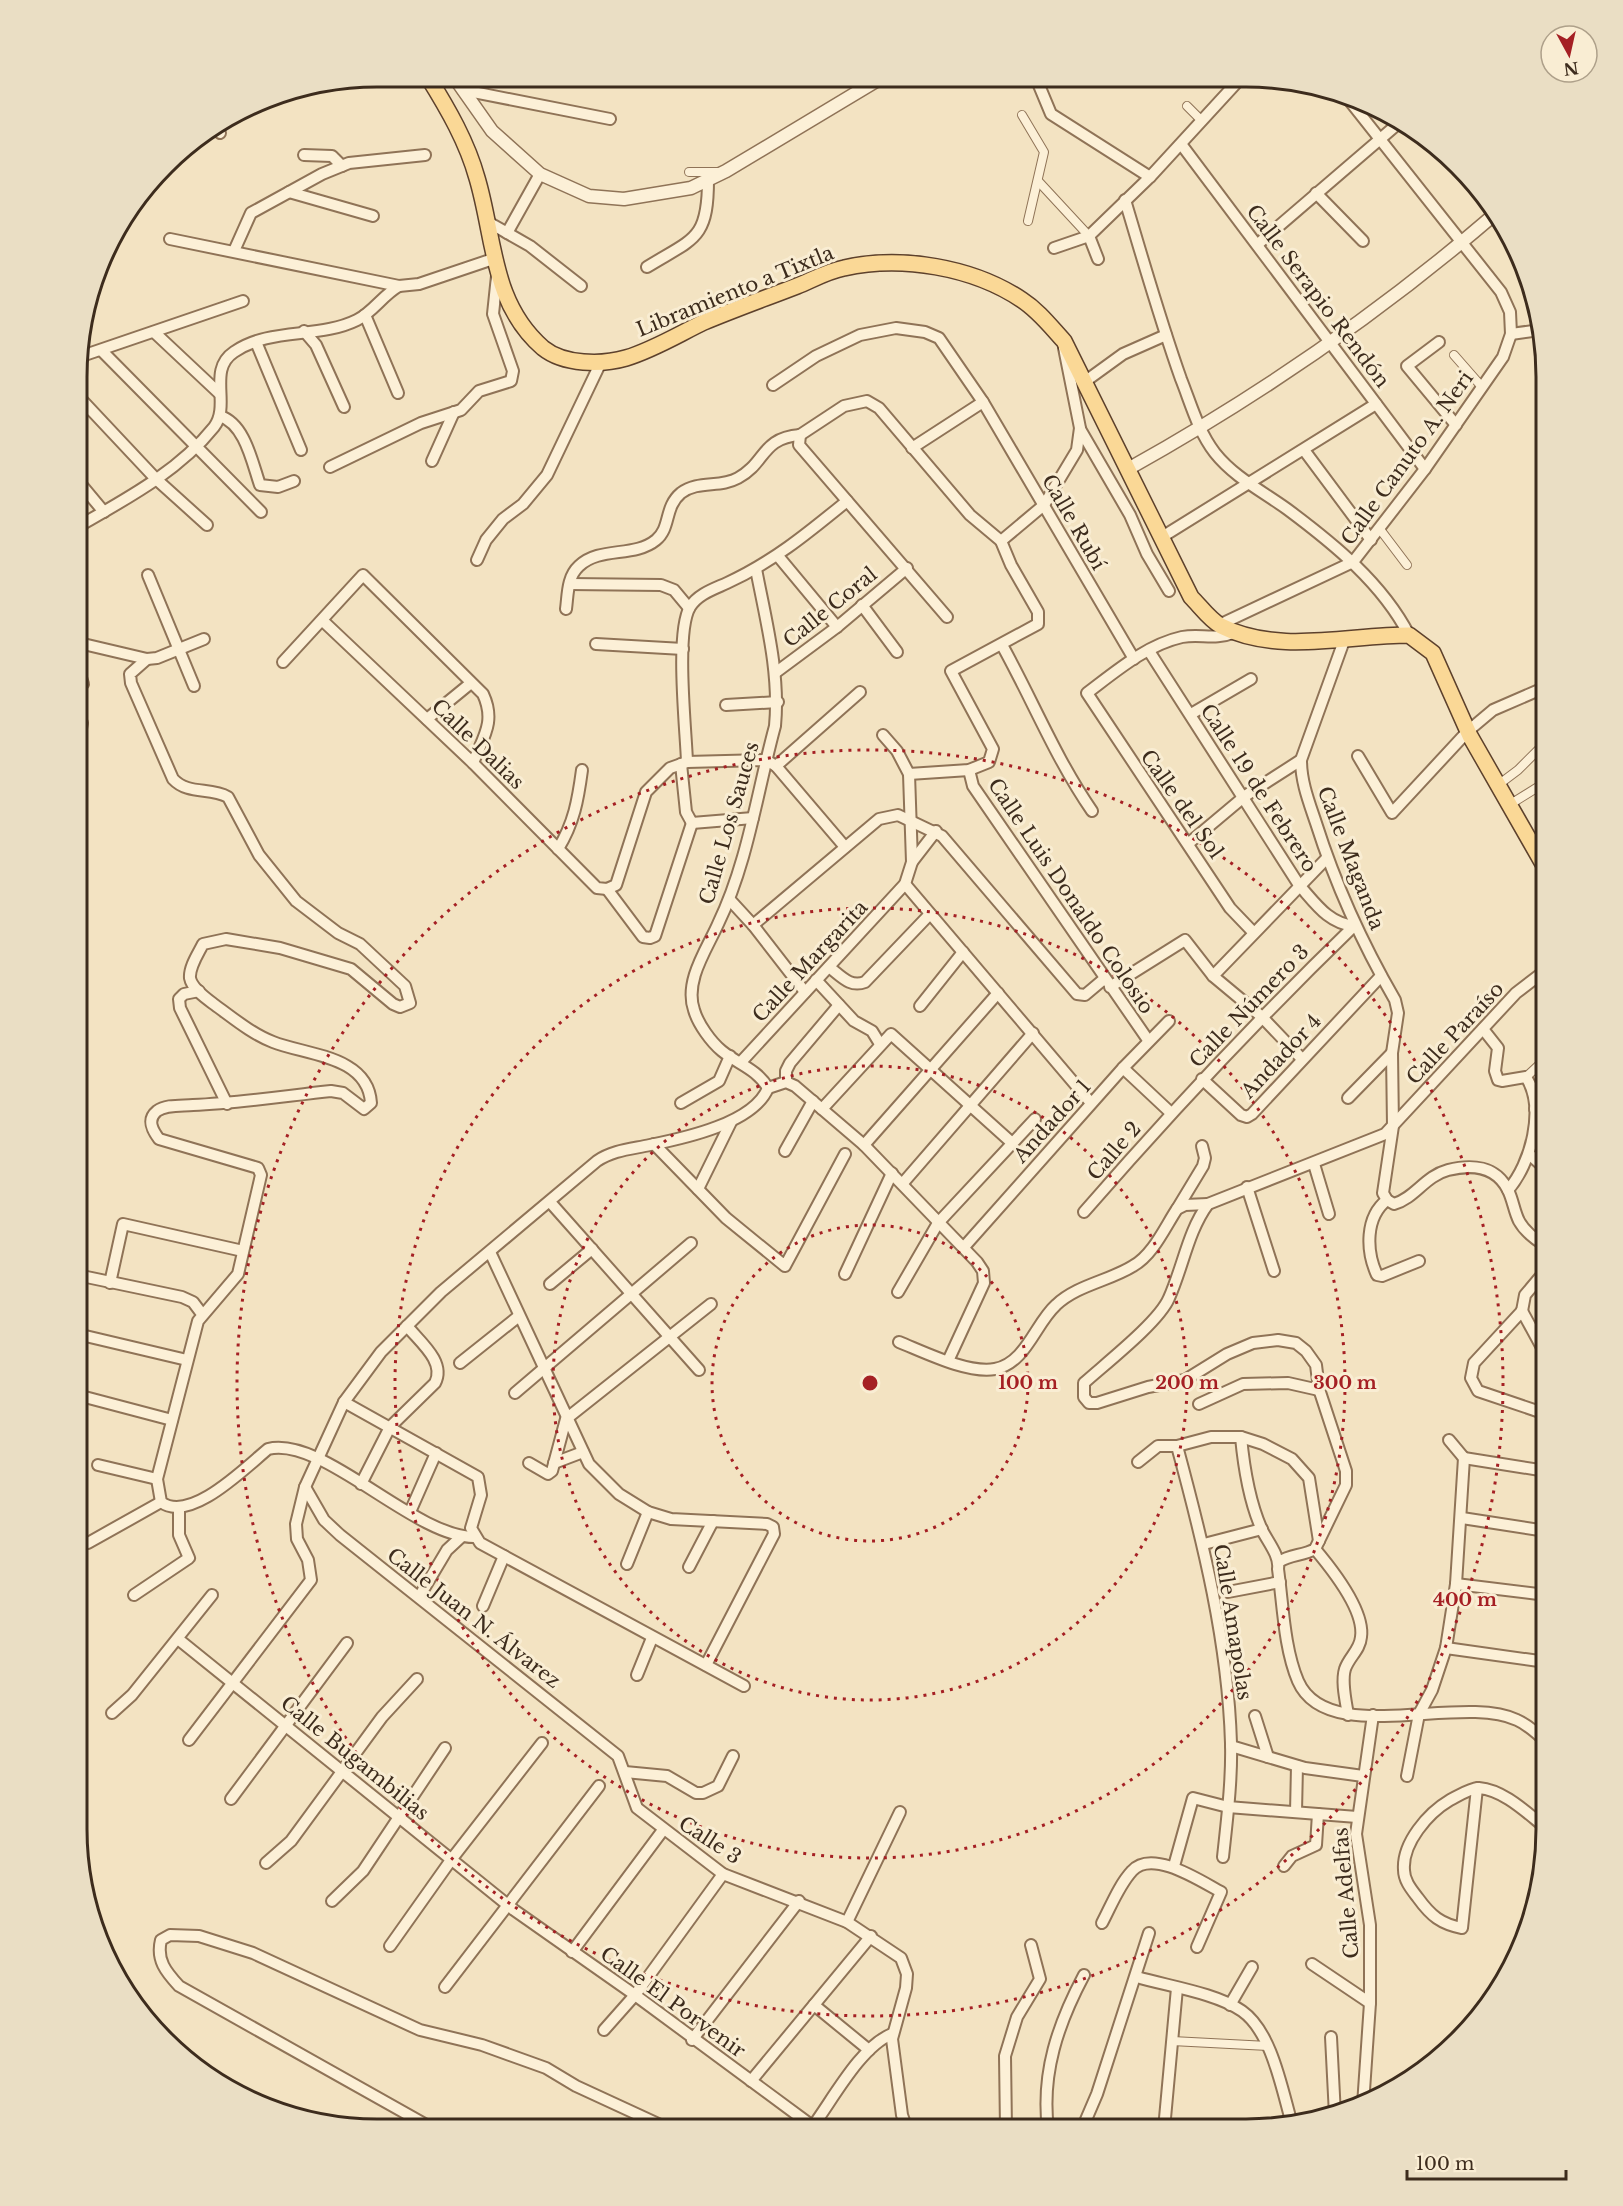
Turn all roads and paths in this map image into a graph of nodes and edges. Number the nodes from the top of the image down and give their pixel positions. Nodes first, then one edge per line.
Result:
1 (434, 87) edge
2 (461, 87) edge
3 (866, 87) edge
4 (1040, 87) edge
5 (1233, 87) edge
6 (463, 90) junction
7 (1187, 106) dead end
8 (1356, 108) edge
9 (1022, 115) dead end
10 (610, 119) dead end
11 (1202, 121) junction
12 (1393, 128) edge
13 (1381, 138) junction
14 (1181, 144) junction
15 (304, 155) dead end
16 (424, 155) dead end
17 (342, 166) junction
18 (726, 171) junction
19 (689, 172) dead end
20 (540, 174) junction
21 (1150, 177) junction
22 (708, 180) junction
23 (1039, 182) junction
24 (289, 192) junction
25 (1316, 193) junction
26 (1125, 200) junction
27 (373, 216) dead end
28 (1489, 219) edge
29 (1028, 221) dead end
30 (488, 222) junction
31 (507, 233) junction
32 (1089, 236) junction
33 (170, 239) dead end
34 (1363, 241) dead end
35 (1461, 243) junction
36 (1258, 244) junction
37 (1054, 248) dead end
38 (234, 251) junction
39 (493, 259) junction
40 (1098, 259) dead end
41 (647, 267) dead end
42 (497, 276) junction
43 (581, 285) dead end
44 (399, 286) junction
45 (243, 301) dead end
46 (364, 315) junction
47 (1532, 331) edge
48 (154, 332) junction
49 (304, 332) junction
50 (1511, 334) junction
51 (1166, 335) junction
52 (256, 342) junction
53 (1064, 342) junction
54 (1439, 342) dead end
55 (1332, 344) junction
56 (102, 351) junction
57 (88, 355) edge
58 (1454, 355) dead end
59 (601, 362) junction
60 (1083, 384) junction
61 (773, 386) dead end
62 (1482, 387) junction
63 (398, 393) dead end
64 (220, 394) junction
65 (982, 402) junction
66 (1376, 404) junction
67 (344, 407) dead end
68 (88, 408) edge
69 (454, 412) junction
70 (220, 416) junction
71 (1456, 425) junction
72 (1080, 428) junction
73 (1199, 429) junction
74 (800, 435) junction
75 (196, 444) junction
76 (912, 448) junction
77 (301, 450) dead end
78 (1304, 450) junction
79 (432, 460) dead end
80 (330, 467) dead end
81 (1128, 469) junction
82 (1425, 469) junction
83 (156, 479) junction
84 (294, 481) dead end
85 (1250, 483) junction
86 (87, 492) edge
87 (847, 501) junction
88 (1044, 505) junction
89 (104, 512) junction
90 (261, 512) dead end
91 (87, 522) edge
92 (207, 525) dead end
93 (1379, 528) junction
94 (1162, 537) junction
95 (1371, 540) junction
96 (1001, 541) junction
97 (778, 556) junction
98 (477, 560) dead end
99 (1353, 562) junction
100 (1407, 565) dead end
101 (907, 568) junction
102 (756, 569) junction
103 (148, 575) dead end
104 (570, 584) junction
105 (1169, 591) dead end
106 (862, 605) junction
107 (690, 608) junction
108 (566, 609) dead end
109 (947, 617) dead end
110 (323, 621) junction
111 (1219, 625) junction
112 (837, 627) junction
113 (1236, 632) junction
114 (1409, 635) junction
115 (1345, 638) junction
116 (204, 639) dead end
117 (596, 644) dead end
118 (1002, 645) junction
119 (87, 646) edge
120 (178, 649) junction
121 (683, 649) junction
122 (1149, 651) junction
123 (897, 652) dead end
124 (147, 659) junction
125 (1134, 659) junction
126 (283, 662) dead end
127 (775, 673) junction
128 (1251, 679) dead end
129 (471, 683) junction
130 (194, 686) dead end
131 (1536, 691) edge
132 (860, 692) dead end
133 (778, 702) junction
134 (726, 705) dead end
135 (1191, 714) junction
136 (427, 719) junction
137 (1468, 730) junction
138 (883, 735) dead end
139 (1536, 752) edge
140 (1358, 756) dead end
141 (766, 760) junction
142 (1301, 760) junction
143 (472, 763) junction
144 (684, 763) junction
145 (776, 766) junction
146 (582, 770) dead end
147 (969, 770) junction
148 (909, 774) junction
149 (1498, 785) junction
150 (1536, 788) edge
151 (1245, 796) junction
152 (1509, 805) junction
153 (1092, 811) dead end
154 (753, 818) junction
155 (908, 821) junction
156 (692, 823) junction
157 (936, 831) junction
158 (1536, 842) edge
159 (1189, 843) junction
160 (845, 847) junction
161 (558, 849) junction
162 (1327, 858) junction
163 (912, 862) junction
164 (905, 884) junction
165 (1299, 885) junction
166 (607, 889) junction
167 (730, 900) junction
168 (930, 914) junction
169 (753, 925) junction
170 (1354, 926) junction
171 (1253, 932) junction
172 (963, 952) junction
173 (829, 967) junction
174 (1213, 976) junction
175 (1381, 976) junction
176 (1536, 977) edge
177 (816, 980) junction
178 (1107, 983) junction
179 (198, 991) junction
180 (805, 992) junction
181 (998, 993) junction
182 (839, 1005) junction
183 (920, 1006) dead end
184 (1261, 1016) junction
185 (1169, 1021) dead end
186 (1483, 1029) junction
187 (1033, 1033) junction
188 (1148, 1040) junction
189 (880, 1044) junction
190 (1392, 1053) junction
191 (730, 1056) junction
192 (1302, 1059) junction
193 (741, 1062) junction
194 (1123, 1068) junction
195 (1536, 1068) edge
196 (930, 1070) junction
197 (1526, 1077) junction
198 (1202, 1079) junction
199 (786, 1082) junction
200 (768, 1088) junction
201 (1348, 1098) dead end
202 (813, 1101) junction
203 (681, 1102) dead end
204 (1091, 1103) junction
205 (227, 1104) junction
206 (970, 1106) junction
207 (822, 1109) junction
208 (1535, 1109) joint
209 (1171, 1113) junction
210 (1035, 1119) dead end
211 (731, 1122) junction
212 (1393, 1126) junction
213 (1011, 1142) junction
214 (654, 1144) junction
215 (864, 1145) junction
216 (1202, 1146) dead end
217 (785, 1151) dead end
218 (845, 1154) dead end
219 (1529, 1154) junction
220 (1536, 1160) edge
221 (1314, 1164) junction
222 (892, 1173) junction
223 (903, 1183) junction
224 (1247, 1187) junction
225 (698, 1189) junction
226 (1508, 1190) junction
227 (1387, 1200) junction
228 (550, 1202) junction
229 (1208, 1204) junction
230 (1177, 1209) junction
231 (1084, 1212) dead end
232 (1329, 1214) dead end
233 (938, 1223) junction
234 (1536, 1239) edge
235 (691, 1244) dead end
236 (964, 1247) junction
237 (592, 1249) junction
238 (243, 1251) junction
239 (490, 1252) junction
240 (1419, 1261) dead end
241 (1274, 1270) dead end
242 (845, 1274) dead end
243 (87, 1277) edge
244 (1536, 1282) edge
245 (110, 1283) junction
246 (550, 1284) dead end
247 (898, 1292) dead end
248 (633, 1295) junction
249 (711, 1304) dead end
250 (1522, 1311) junction
251 (202, 1314) junction
252 (519, 1316) junction
253 (407, 1326) junction
254 (87, 1336) edge
255 (669, 1336) junction
256 (1536, 1337) edge
257 (899, 1342) dead end
258 (188, 1360) junction
259 (948, 1361) junction
260 (460, 1363) dead end
261 (543, 1368) junction
262 (699, 1370) dead end
263 (1319, 1390) junction
264 (515, 1393) dead end
265 (87, 1398) edge
266 (344, 1402) junction
267 (1199, 1404) dead end
268 (1536, 1410) edge
269 (566, 1419) junction
270 (172, 1420) junction
271 (390, 1427) junction
272 (1241, 1437) junction
273 (1449, 1440) dead end
274 (1177, 1446) junction
275 (583, 1452) junction
276 (436, 1453) junction
277 (317, 1458) junction
278 (1464, 1458) junction
279 (1138, 1462) dead end
280 (529, 1463) dead end
281 (554, 1463) junction
282 (98, 1465) dead end
283 (1536, 1469) edge
284 (157, 1479) junction
285 (361, 1484) junction
286 (305, 1488) junction
287 (161, 1502) junction
288 (179, 1509) junction
289 (410, 1512) junction
290 (648, 1512) junction
291 (1462, 1518) junction
292 (713, 1521) junction
293 (1262, 1529) junction
294 (1536, 1529) edge
295 (461, 1537) junction
296 (474, 1537) junction
297 (88, 1544) dead end
298 (1204, 1544) junction
299 (1317, 1545) junction
300 (504, 1556) junction
301 (1279, 1562) junction
302 (627, 1564) dead end
303 (689, 1567) dead end
304 (1280, 1582) junction
305 (1456, 1584) junction
306 (1228, 1592) dead end
307 (1536, 1594) edge
308 (134, 1595) dead end
309 (212, 1595) dead end
310 (419, 1596) junction
311 (483, 1606) dead end
312 (652, 1638) junction
313 (178, 1640) junction
314 (347, 1643) dead end
315 (1446, 1648) junction
316 (1536, 1661) edge
317 (706, 1665) junction
318 (637, 1676) dead end
319 (417, 1679) dead end
320 (234, 1682) junction
321 (744, 1686) dead end
322 (112, 1713) dead end
323 (1419, 1714) junction
324 (1348, 1715) junction
325 (1373, 1715) junction
326 (1255, 1716) dead end
327 (288, 1726) junction
328 (1536, 1735) edge
329 (189, 1740) dead end
330 (542, 1743) dead end
331 (1231, 1746) junction
332 (445, 1748) dead end
333 (733, 1756) dead end
334 (1268, 1757) junction
335 (1297, 1766) junction
336 (343, 1772) junction
337 (625, 1772) junction
338 (1363, 1776) junction
339 (1407, 1776) dead end
340 (599, 1786) dead end
341 (1478, 1788) junction
342 (231, 1799) dead end
343 (1228, 1807) junction
344 (900, 1812) dead end
345 (1296, 1812) junction
346 (1318, 1814) junction
347 (398, 1816) junction
348 (1357, 1817) junction
349 (1536, 1821) edge
350 (663, 1830) junction
351 (1223, 1857) dead end
352 (451, 1860) junction
353 (266, 1863) dead end
354 (1173, 1866) junction
355 (1284, 1866) dead end
356 (723, 1874) junction
357 (332, 1901) dead end
358 (799, 1901) junction
359 (509, 1906) junction
360 (847, 1922) junction
361 (1102, 1923) dead end
362 (1149, 1933) dead end
363 (871, 1936) junction
364 (1031, 1945) dead end
365 (390, 1946) dead end
366 (1197, 1947) dead end
367 (572, 1952) junction
368 (1312, 1964) dead end
369 (1252, 1967) dead end
370 (1084, 1975) dead end
371 (1137, 1977) junction
372 (445, 1987) dead end
373 (1177, 1988) junction
374 (635, 1995) junction
375 (1370, 2002) junction
376 (814, 2005) junction
377 (1230, 2005) junction
378 (603, 2030) dead end
379 (892, 2034) junction
380 (1331, 2037) dead end
381 (692, 2040) junction
382 (1172, 2041) junction
383 (1268, 2046) junction
384 (869, 2050) junction
385 (751, 2081) junction
386 (1364, 2094) edge
387 (1334, 2105) edge
388 (1289, 2116) edge
389 (416, 2119) edge
390 (648, 2119) edge
391 (803, 2119) edge
392 (820, 2119) edge
393 (904, 2119) edge
394 (1006, 2119) edge
395 (1048, 2119) edge
396 (1086, 2119) edge
397 (1165, 2119) edge

1 - 30 main road, Libramiento a Tixtla
2 - 6 street
3 - 18 street
4 - 21 street
5 - 11 street
6 - 10 street
6 - 20 street
7 - 11 street
8 - 13 street
9 - 23 street
11 - 14 street
12 - 13 street
13 - 25 street
13 - 35 street
14 - 21 street
14 - 36 street, Calle Serapio Rendón
15 - 17 street
16 - 17 street
17 - 24 street
18 - 19 street
18 - 22 street
20 - 22 street
20 - 31 street
21 - 26 street
22 - 41 street
23 - 29 street
23 - 32 street
24 - 27 street
24 - 38 street
25 - 34 street
25 - 36 street
26 - 32 street
26 - 51 street
28 - 35 street
30 - 31 street
30 - 39 main road, Libramiento a Tixtla
31 - 43 street
32 - 37 street
32 - 40 street
33 - 38 street
35 - 50 street
35 - 55 street
36 - 55 street, Calle Serapio Rendón
38 - 44 street
39 - 42 main road, Libramiento a Tixtla
39 - 44 street
42 - 59 main road, Libramiento a Tixtla
42 - 69 street
44 - 46 street
45 - 48 street
46 - 49 street
46 - 63 street
47 - 50 street
48 - 56 street
48 - 64 street
49 - 52 street
49 - 67 street
50 - 62 street, Calle Canuto A. Neri
51 - 60 street
51 - 73 street
52 - 64 street
52 - 77 street
53 - 59 main road, Libramiento a Tixtla
53 - 60 main road, Libramiento a Tixtla
53 - 72 street
54 - 71 street
55 - 66 street, Calle Serapio Rendón
55 - 73 street
56 - 57 street
56 - 75 street
58 - 62 street
59 - 98 street
60 - 81 main road, Libramiento a Tixtla
61 - 65 street, Calle Rubí
62 - 71 street, Calle Canuto A. Neri
64 - 70 street
65 - 76 street
65 - 88 street, Calle Rubí
66 - 78 street
66 - 82 street, Calle Serapio Rendón
68 - 83 street
69 - 79 street
69 - 80 street
70 - 75 street
70 - 84 street
71 - 82 street, Calle Canuto A. Neri
72 - 88 street
72 - 105 street
73 - 81 street
73 - 85 street
74 - 76 street
74 - 87 street
74 - 104 street
75 - 83 street
75 - 90 street
76 - 96 street
78 - 85 street
78 - 95 street
81 - 94 main road, Libramiento a Tixtla
82 - 93 street, Calle Canuto A. Neri
83 - 89 street
83 - 92 street
85 - 94 street
85 - 99 street
86 - 89 street
87 - 97 street
87 - 101 street
88 - 96 street
88 - 125 street, Calle Rubí
89 - 91 street
93 - 95 street, Calle Canuto A. Neri
93 - 100 street
94 - 111 main road, Libramiento a Tixtla
95 - 99 street, Calle Canuto A. Neri
96 - 118 street
97 - 102 street
97 - 112 street
99 - 111 street, Calle Canuto A. Neri
99 - 114 street
101 - 106 street, Calle Coral
101 - 109 street
102 - 107 street
102 - 127 street, Calle Los Sauces
103 - 120 street
104 - 107 street
104 - 108 street
106 - 112 street, Calle Coral
106 - 123 street
107 - 121 street
110 - 126 street
110 - 129 street
110 - 136 street, Calle Dalias
111 - 113 main road, Libramiento a Tixtla
112 - 127 street, Calle Coral
113 - 115 main road, Libramiento a Tixtla
113 - 122 street
114 - 115 main road, Libramiento a Tixtla
114 - 137 main road
115 - 142 street, Calle Maganda
116 - 120 street
117 - 121 street
118 - 147 street
118 - 153 street
119 - 124 street
120 - 124 street
120 - 130 street
121 - 144 street
122 - 125 street
122 - 135 street, Calle 19 de Febrero
124 - 179 street
125 - 159 street, Calle del Sol
127 - 133 street, Calle Los Sauces
128 - 135 street
129 - 136 street
129 - 143 street
131 - 137 street
132 - 145 street
133 - 134 street
133 - 141 street, Calle Los Sauces
135 - 151 street, Calle 19 de Febrero
136 - 143 street, Calle Dalias
137 - 140 street
137 - 149 main road
138 - 148 street
139 - 149 street
141 - 144 street
141 - 145 street
141 - 154 street, Calle Los Sauces
142 - 151 street
142 - 162 street, Calle Maganda
143 - 161 street, Calle Dalias
144 - 156 street
144 - 166 street
145 - 160 street
146 - 161 street
147 - 148 street
147 - 178 street, Calle Luis Donaldo Colosio
148 - 155 street
149 - 152 main road
150 - 152 street
151 - 159 street
151 - 165 street, Calle 19 de Febrero
152 - 158 main road
154 - 156 street
154 - 167 street, Calle Los Sauces
155 - 157 street
155 - 160 street
155 - 163 street
156 - 166 street
157 - 163 street
157 - 178 street
159 - 171 street, Calle del Sol
160 - 169 street
161 - 166 street, Calle Dalias
162 - 165 street
162 - 170 street, Calle Maganda
163 - 164 street
164 - 168 street
164 - 173 street, Calle Margarita
165 - 170 street, Calle 19 de Febrero
165 - 171 street
167 - 169 street
167 - 191 street, Calle Los Sauces
168 - 172 street
168 - 173 street
169 - 180 street
170 - 175 street, Calle Maganda
170 - 184 street, Calle Número 3
171 - 174 street
172 - 181 street
172 - 183 street
173 - 177 street, Calle Margarita
174 - 178 street
174 - 184 street
175 - 190 street, Calle Maganda
175 - 192 street, Andador 4
176 - 186 street, Calle Paraíso
177 - 180 street, Calle Margarita
177 - 182 street
178 - 188 street, Calle Luis Donaldo Colosio
179 - 205 street
179 - 205 street
180 - 193 street, Calle Margarita
181 - 187 street
181 - 196 street
182 - 189 street
182 - 199 street
184 - 192 street
184 - 198 street, Calle Número 3
185 - 188 street, Andador 1
186 - 197 street
186 - 212 street, Calle Paraíso
187 - 204 street
187 - 206 street
188 - 194 street, Andador 1
189 - 196 street
189 - 207 street
190 - 201 street
190 - 212 street, Calle Maganda
191 - 193 street, Calle Los Sauces
191 - 203 street
192 - 198 street, Andador 4
193 - 200 street, Calle Los Sauces
194 - 204 street, Andador 1
194 - 209 street
195 - 197 street
196 - 206 street
196 - 215 street
197 - 208 street
198 - 209 street, Calle Número 3
199 - 200 street
199 - 202 street
200 - 211 street
202 - 207 street
202 - 217 street
204 - 236 street, Andador 1
205 - 238 street
206 - 213 street
206 - 223 street
207 - 215 street
208 - 219 street
209 - 231 street, Calle 2
210 - 213 street
211 - 214 street
211 - 225 street
212 - 221 street, Calle Paraíso
212 - 227 street, Calle Maganda
213 - 233 street
214 - 225 street
214 - 228 street
215 - 222 street
216 - 230 street
218 - 225 street
219 - 220 street
219 - 226 street
221 - 224 street, Calle Paraíso
221 - 232 street
222 - 223 street
222 - 242 street
223 - 233 street
224 - 229 street, Calle Paraíso
224 - 241 street
226 - 227 street
226 - 234 street
227 - 240 street
228 - 237 street
228 - 239 street
229 - 230 street, Calle Paraíso
229 - 263 street
230 - 259 street
233 - 236 street
233 - 247 street
235 - 248 street
236 - 259 street
237 - 246 street
237 - 248 street
238 - 245 street
238 - 251 street
239 - 252 street
239 - 253 street
243 - 245 street
244 - 250 street
245 - 251 street
248 - 255 street
248 - 261 street
249 - 255 street
250 - 256 street
250 - 268 street
251 - 258 street
252 - 260 street
252 - 261 street
253 - 266 street
253 - 271 street
254 - 258 street
255 - 262 street
255 - 269 street
257 - 259 street
258 - 270 street
261 - 264 street
261 - 269 street
263 - 267 street
263 - 299 street
265 - 270 street
266 - 271 street
266 - 277 street
269 - 275 street
269 - 281 street
270 - 284 street
271 - 276 street
271 - 285 street
272 - 274 street
272 - 293 street
272 - 299 street
273 - 278 street
274 - 279 street
274 - 298 street, Calle Amapolas
275 - 281 street
275 - 290 street
276 - 289 street
276 - 296 street
277 - 285 street
277 - 286 street
277 - 288 street
278 - 283 street
278 - 291 street
280 - 281 street
282 - 284 street
284 - 287 street
285 - 289 street
286 - 310 street, Calle Juan N. Álvarez
286 - 320 street
287 - 288 street
287 - 297 street
288 - 308 street
289 - 295 street
290 - 292 street
290 - 302 street
291 - 294 street
291 - 305 street
292 - 303 street
292 - 317 street
293 - 298 street
293 - 301 street
295 - 296 street
295 - 310 street
296 - 300 street
298 - 331 street, Calle Amapolas
299 - 301 street
299 - 324 street
300 - 311 street
300 - 312 street
301 - 304 street
304 - 306 street
304 - 324 street
305 - 307 street
305 - 315 street
309 - 313 street
310 - 337 street, Calle Juan N. Álvarez
312 - 317 street
312 - 318 street
313 - 320 street, Calle Bugambilias
313 - 322 street
314 - 327 street
315 - 316 street
315 - 323 street
317 - 321 street
319 - 336 street
320 - 327 street, Calle Bugambilias
320 - 329 street
323 - 325 street
323 - 328 street
323 - 339 street
324 - 325 street
325 - 338 street, Calle Adelfas
326 - 334 street
327 - 336 street, Calle Bugambilias
327 - 342 street
330 - 352 street
331 - 334 street
331 - 343 street, Calle Amapolas
332 - 347 street
333 - 337 street
334 - 335 street
335 - 338 street
335 - 345 street
336 - 347 street, Calle Bugambilias
336 - 353 street
337 - 350 street, Calle 3
338 - 348 street, Calle Adelfas
340 - 359 street
341 - 341 street
341 - 349 street
343 - 345 street
343 - 351 street
343 - 354 street
344 - 360 street
345 - 346 street
346 - 348 street
346 - 355 street
347 - 352 street, Calle Bugambilias
347 - 357 street
348 - 375 street, Calle Adelfas
350 - 356 street, Calle 3
350 - 367 street
352 - 359 street, Calle Bugambilias
352 - 365 street
354 - 361 street
354 - 366 street
356 - 358 street, Calle 3
356 - 374 street
358 - 360 street, Calle 3
358 - 381 street
359 - 367 street, Calle El Porvenir
359 - 372 street
360 - 363 street, Calle 3
362 - 371 street
363 - 376 street
363 - 379 street, Calle 3
364 - 394 street
367 - 374 street, Calle El Porvenir
368 - 375 street
369 - 377 street
370 - 395 street
371 - 373 street
371 - 396 street
373 - 377 street
373 - 382 street
374 - 378 street
374 - 381 street, Calle El Porvenir
375 - 386 street, Calle Adelfas
376 - 384 street
376 - 385 street
377 - 383 street
379 - 384 street
379 - 393 street
380 - 387 street
381 - 385 street, Calle El Porvenir
382 - 383 street
382 - 397 street
383 - 388 street
384 - 392 street
385 - 391 street, Calle El Porvenir
389 - 390 street

